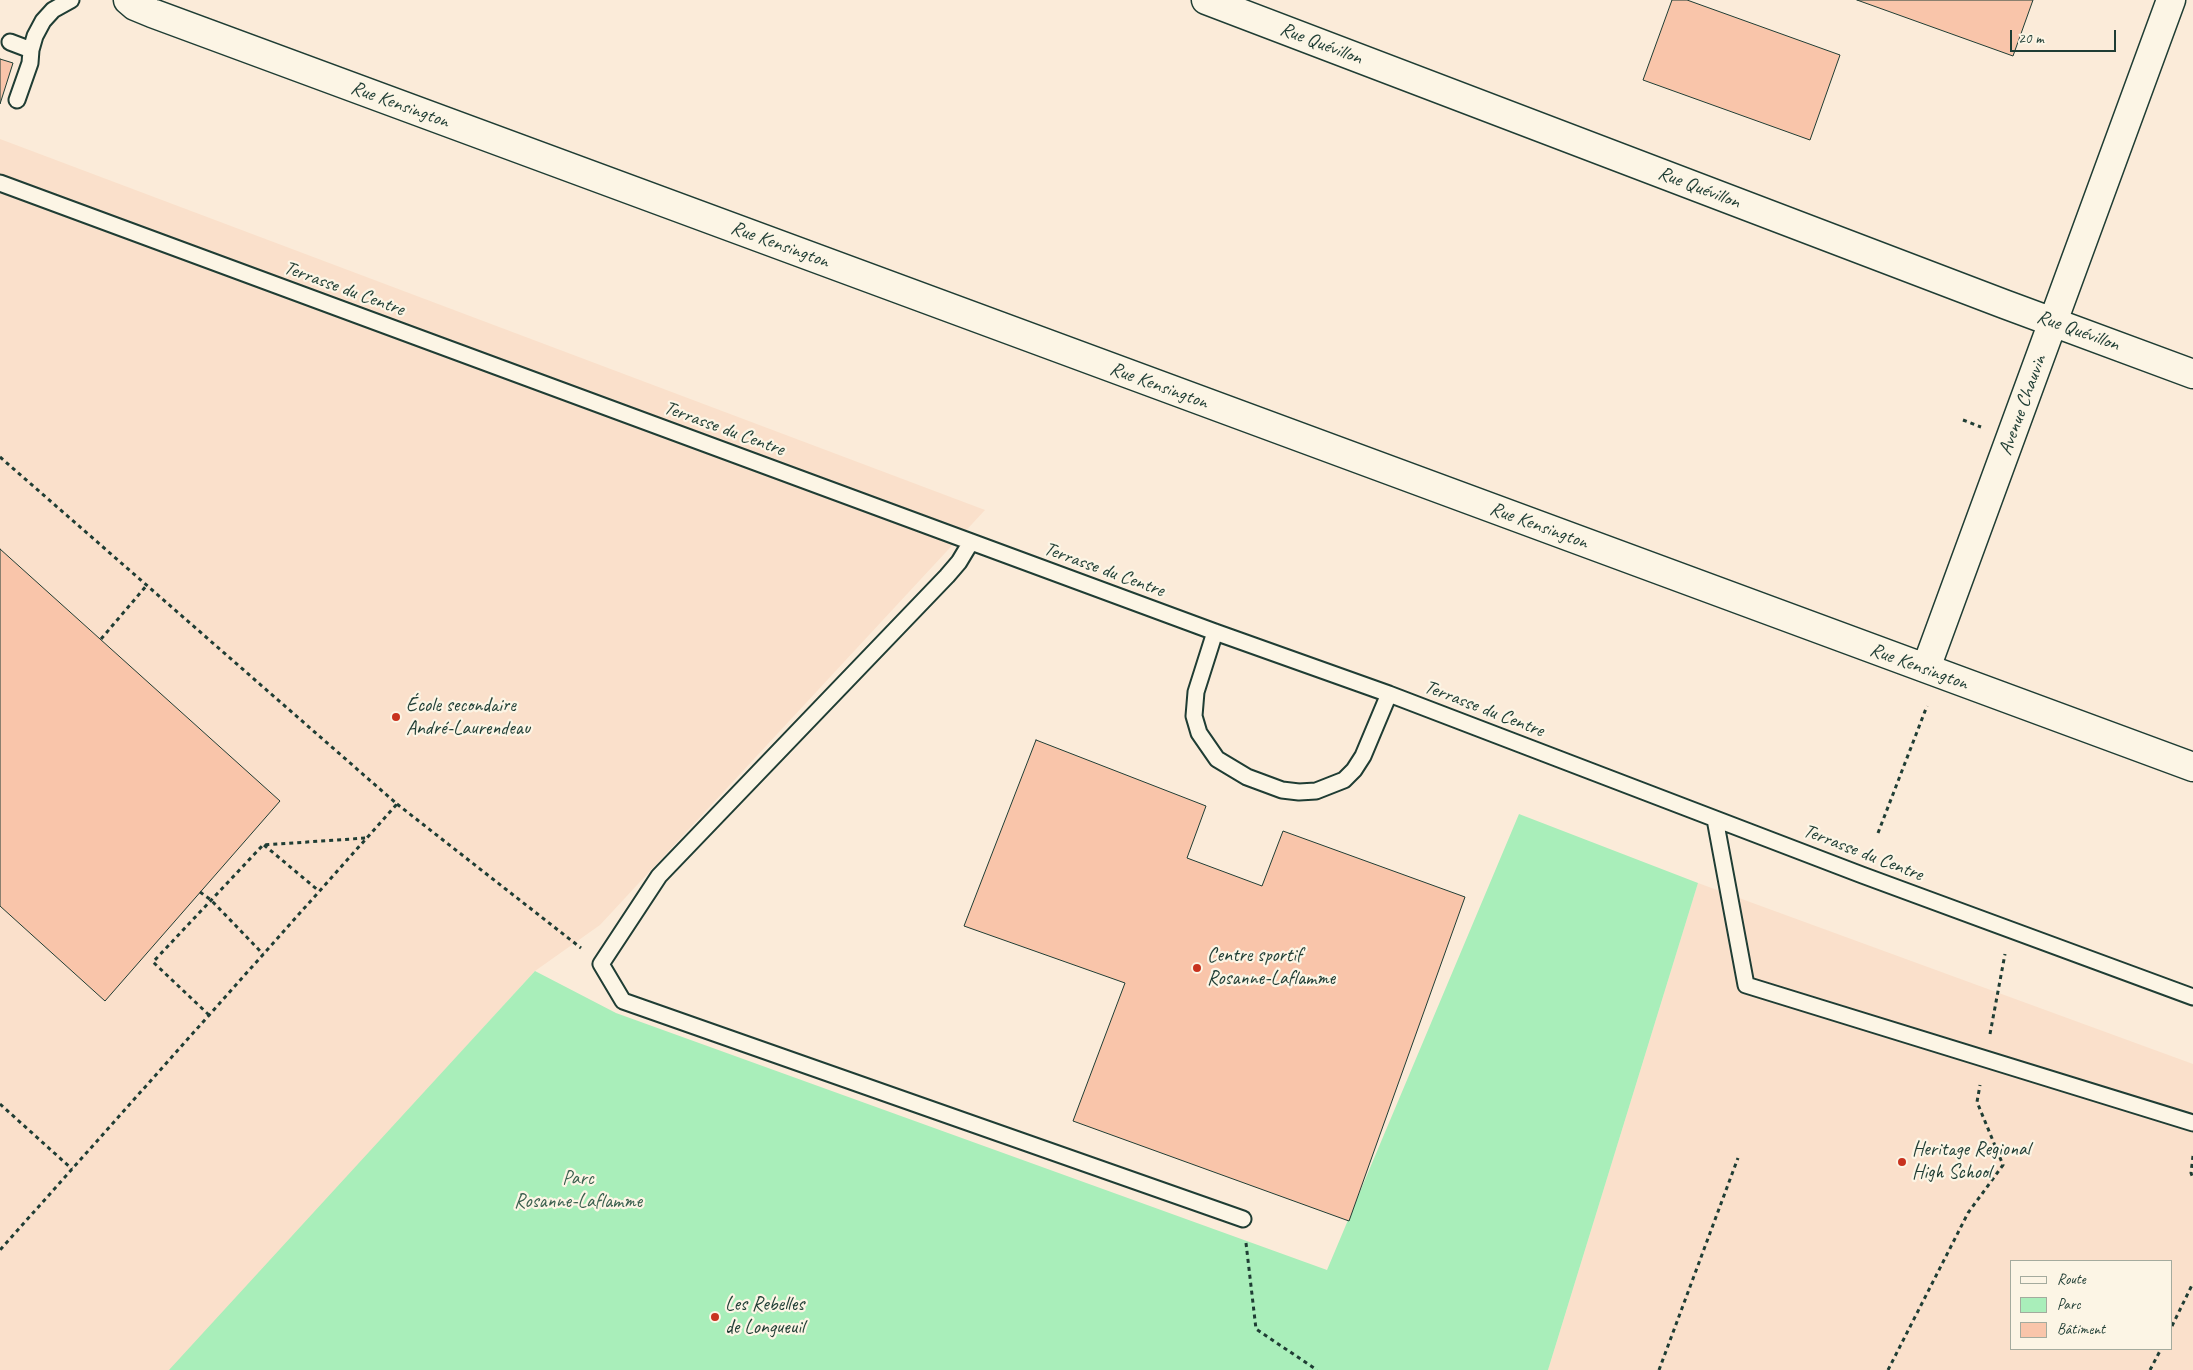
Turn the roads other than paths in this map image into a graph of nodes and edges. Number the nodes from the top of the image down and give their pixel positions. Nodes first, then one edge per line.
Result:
1 (71, 0) edge
2 (128, 0) edge
3 (1206, 0) edge
4 (2171, 0) edge
5 (10, 42) dead end
6 (30, 50) junction
7 (17, 100) dead end
8 (0, 183) edge
9 (2053, 322) junction
10 (2193, 374) edge
11 (971, 542) junction
12 (1215, 632) junction
13 (1926, 668) junction
14 (1389, 694) junction
15 (2193, 767) edge
16 (1715, 819) junction
17 (2193, 997) edge
18 (2193, 1123) edge
19 (1243, 1219) road end

1 - 6 lane
2 - 13 street, Rue Kensington
3 - 9 street, Rue Quévillon
4 - 9 street, Avenue Chauvin
5 - 6 lane
6 - 7 lane
8 - 11 lane, Terrasse du Centre
9 - 10 street, Rue Quévillon
9 - 13 street, Avenue Chauvin
11 - 12 lane, Terrasse du Centre
11 - 19 lane
12 - 14 lane, Terrasse du Centre
12 - 14 lane
13 - 15 street, Rue Kensington
14 - 16 lane, Terrasse du Centre
16 - 17 lane, Terrasse du Centre
16 - 18 lane

